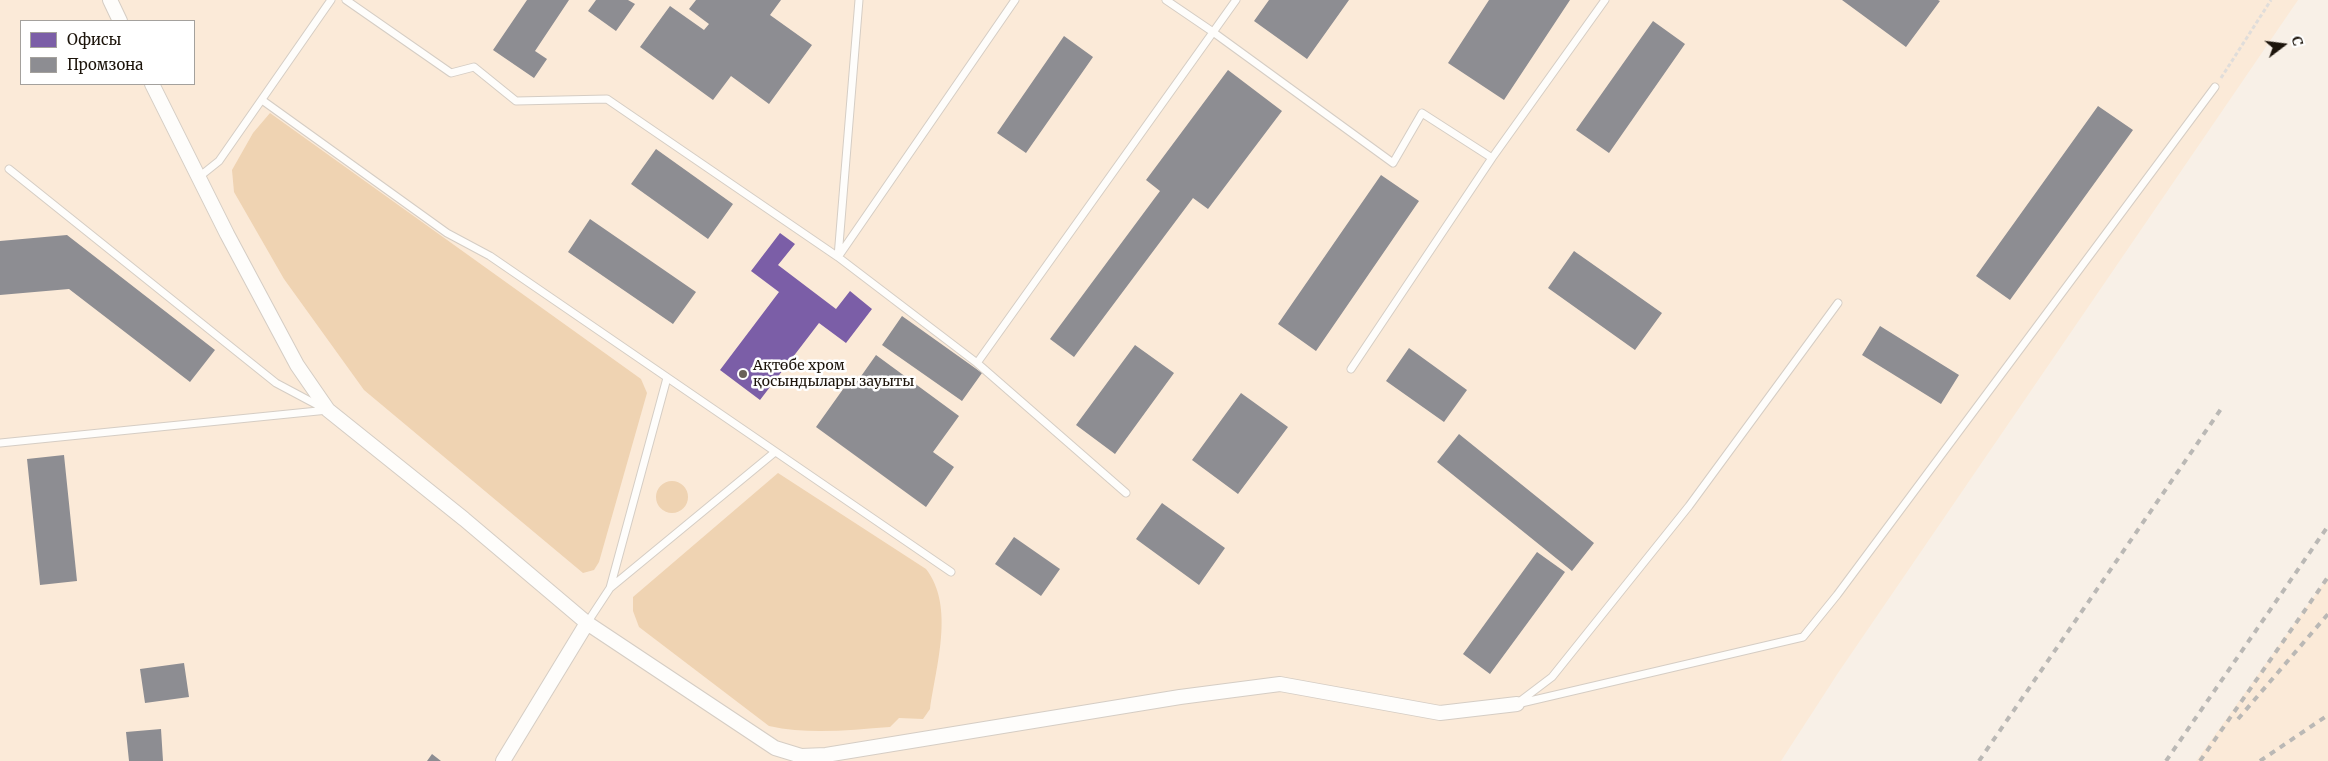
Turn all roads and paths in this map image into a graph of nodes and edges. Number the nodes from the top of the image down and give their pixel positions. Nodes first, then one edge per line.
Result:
1 (110, 0) edge
2 (331, 0) edge
3 (346, 0) edge
4 (859, 0) edge
5 (1015, 0) edge
6 (1166, 0) edge
7 (1236, 0) edge
8 (1605, 0) edge
9 (2271, 0) edge
10 (120, 20) edge
11 (1213, 32) junction
12 (153, 85) edge
13 (2215, 87) joint
14 (262, 100) junction
15 (1492, 158) junction
16 (9, 169) dead end
17 (199, 177) junction
18 (838, 258) junction
19 (1838, 303) dead end
20 (977, 363) junction
21 (1351, 369) dead end
22 (667, 378) junction
23 (328, 410) junction
24 (0, 443) edge
25 (775, 452) junction
26 (1126, 493) dead end
27 (951, 572) dead end
28 (610, 588) junction
29 (587, 623) junction
30 (1517, 704) junction
31 (503, 761) edge

1 - 10 street
2 - 14 lane
3 - 18 lane
4 - 18 lane
5 - 18 lane
6 - 11 lane
7 - 11 lane
8 - 15 lane
9 - 13 path
11 - 15 lane
11 - 20 lane
12 - 17 street
13 - 30 lane
14 - 17 lane
14 - 22 lane
15 - 21 lane
16 - 23 lane
17 - 23 street
18 - 20 lane
19 - 30 lane
20 - 26 lane
22 - 25 lane
22 - 28 lane
23 - 24 lane
23 - 29 street
25 - 27 lane
25 - 28 lane
28 - 29 lane
29 - 30 street
29 - 31 street

